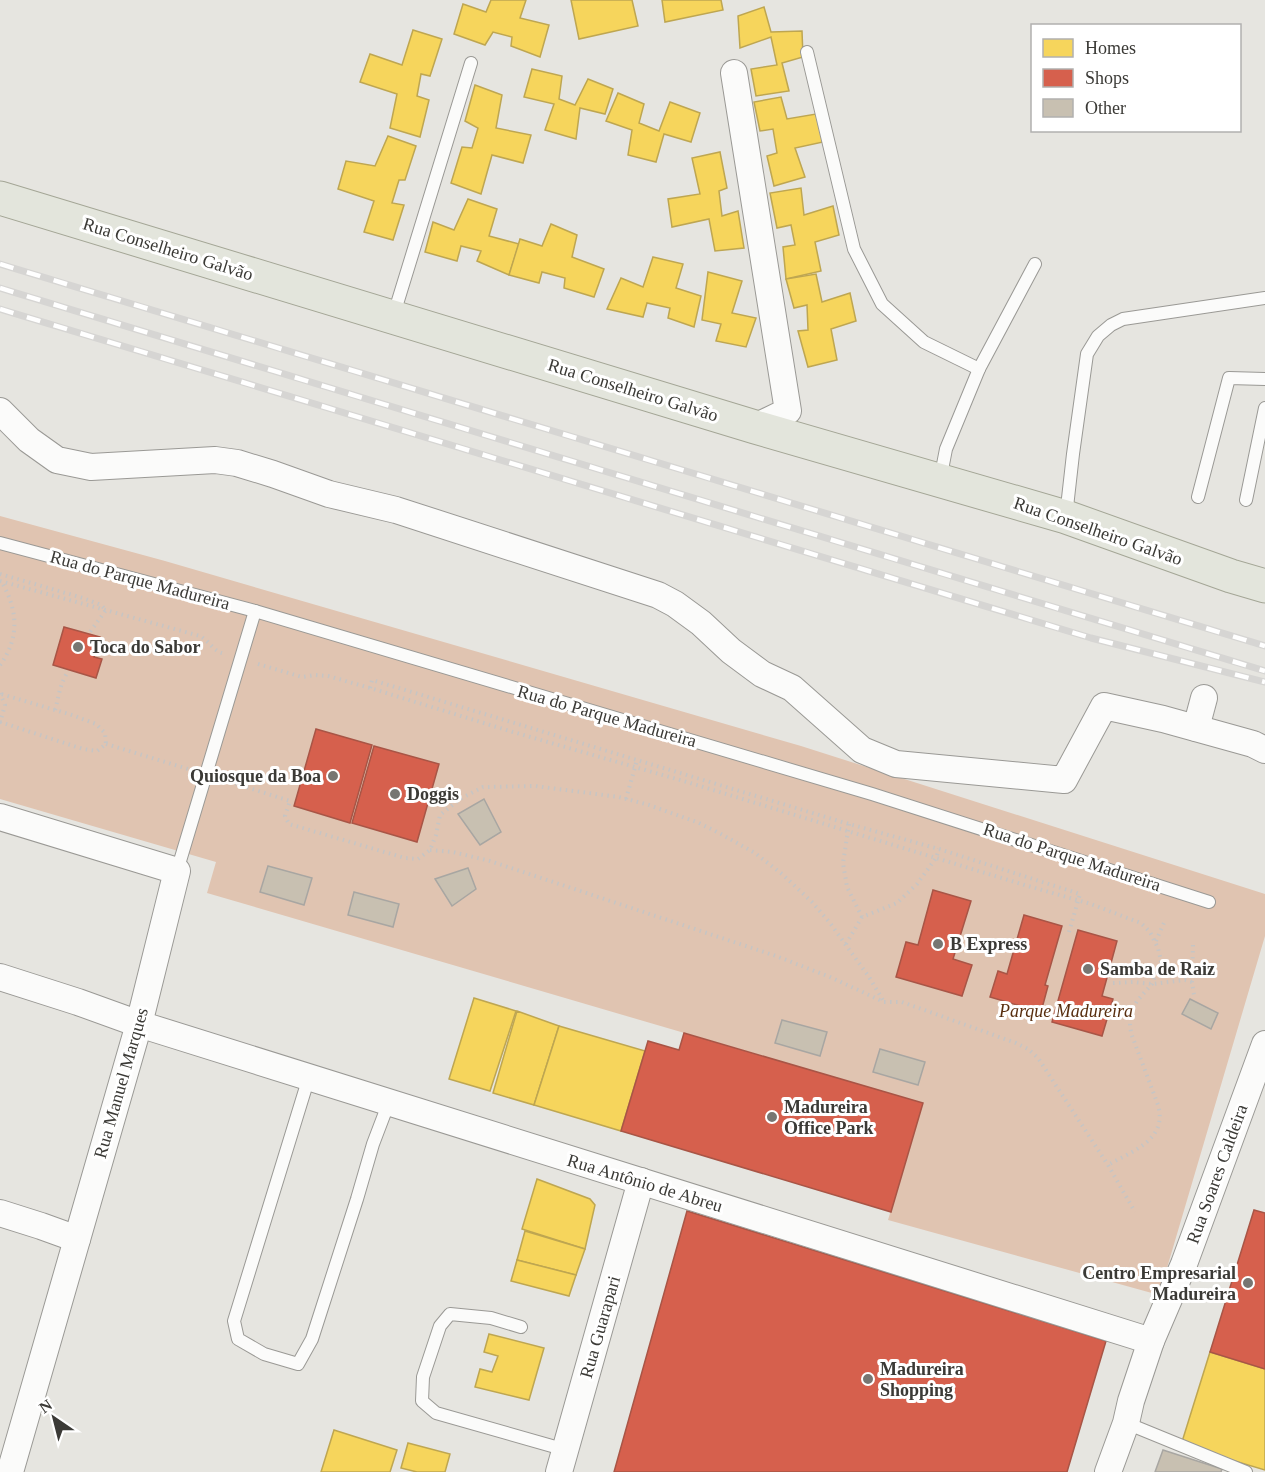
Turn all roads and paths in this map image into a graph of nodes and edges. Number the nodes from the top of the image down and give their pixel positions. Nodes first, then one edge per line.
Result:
1 (807, 52) dead end
2 (471, 63) dead end
3 (734, 73) dead end
4 (0, 198) edge
5 (1035, 264) dead end
6 (1265, 298) edge
7 (393, 318) junction
8 (979, 369) junction
9 (1265, 379) edge
10 (1265, 408) edge
11 (0, 411) edge
12 (754, 427) junction
13 (940, 481) junction
14 (1198, 496) dead end
15 (1246, 500) dead end
16 (1066, 517) junction
17 (0, 543) edge
18 (0, 574) edge
19 (0, 581) edge
20 (1265, 586) edge
21 (106, 610) junction
22 (255, 612) junction
23 (90, 632) dead end
24 (240, 659) junction
25 (0, 665) edge
26 (68, 674) dead end
27 (369, 688) junction
28 (1, 693) edge
29 (1204, 698) dead end
30 (55, 710) junction
31 (0, 723) edge
32 (1196, 728) junction
33 (106, 744) junction
34 (1265, 750) edge
35 (638, 760) junction
36 (635, 767) junction
37 (206, 775) junction
38 (626, 799) junction
39 (0, 817) edge
40 (849, 824) junction
41 (848, 831) junction
42 (939, 849) junction
43 (430, 850) junction
44 (936, 858) junction
45 (177, 871) junction
46 (1079, 901) junction
47 (1209, 902) dead end
48 (862, 917) junction
49 (1164, 923) dead end
50 (1069, 932) dead end
51 (1156, 942) junction
52 (846, 944) junction
53 (1193, 945) dead end
54 (0, 977) edge
55 (1192, 982) junction
56 (1113, 983) dead end
57 (1152, 984) junction
58 (1194, 995) dead end
59 (884, 1002) junction
60 (139, 1024) junction
61 (1265, 1044) edge
62 (309, 1077) junction
63 (389, 1102) junction
64 (1108, 1165) junction
65 (641, 1181) junction
66 (1135, 1212) dead end
67 (0, 1213) edge
68 (77, 1239) junction
69 (521, 1327) dead end
70 (1151, 1341) junction
71 (1126, 1423) junction
72 (563, 1461) edge
73 (10, 1472) edge
74 (1108, 1472) edge
75 (1246, 1472) edge

1 - 8 lane
2 - 7 lane
3 - 12 street
4 - 7 main road, Rua Conselheiro Galvão
5 - 8 lane
6 - 16 lane
7 - 12 main road, Rua Conselheiro Galvão
8 - 13 lane
9 - 14 lane
10 - 15 lane
11 - 32 street
12 - 13 main road, Rua Conselheiro Galvão
13 - 16 main road, Rua Conselheiro Galvão
16 - 20 main road, Rua Conselheiro Galvão
17 - 22 lane, Rua do Parque Madureira
18 - 21 path
19 - 21 path
19 - 25 path
21 - 23 path
21 - 24 path
22 - 24 lane
22 - 47 lane, Rua do Parque Madureira
24 - 27 path
24 - 37 lane
26 - 30 path
27 - 35 path
27 - 36 path
28 - 30 path
28 - 31 path
29 - 32 street
30 - 33 path
31 - 33 path
32 - 34 street
33 - 37 path
35 - 36 path
35 - 40 path
36 - 38 path
36 - 41 path
37 - 43 path
37 - 45 lane
38 - 43 path
38 - 52 path
39 - 45 street
40 - 41 path
40 - 42 path
41 - 44 path
41 - 48 path
42 - 44 path
42 - 46 path
43 - 59 path
44 - 46 path
44 - 48 path
45 - 60 street, Rua Manuel Marques
46 - 50 path
46 - 51 path
48 - 52 path
49 - 51 path
51 - 57 path
52 - 59 path
53 - 55 path
54 - 60 street, Rua Antônio de Abreu
55 - 57 path
55 - 58 path
56 - 57 path
57 - 64 path
59 - 64 path
60 - 62 street, Rua Antônio de Abreu
60 - 68 street, Rua Manuel Marques
61 - 70 street, Rua Soares Caldeira
62 - 63 street, Rua Antônio de Abreu
62 - 63 lane
63 - 65 street, Rua Antônio de Abreu
64 - 66 path
65 - 70 street, Rua Antônio de Abreu
65 - 72 street, Rua Guarapari
67 - 68 street
68 - 73 street, Rua Manuel Marques
69 - 72 lane
70 - 71 street, Rua Soares Caldeira
71 - 74 street, Rua Soares Caldeira
71 - 75 lane

